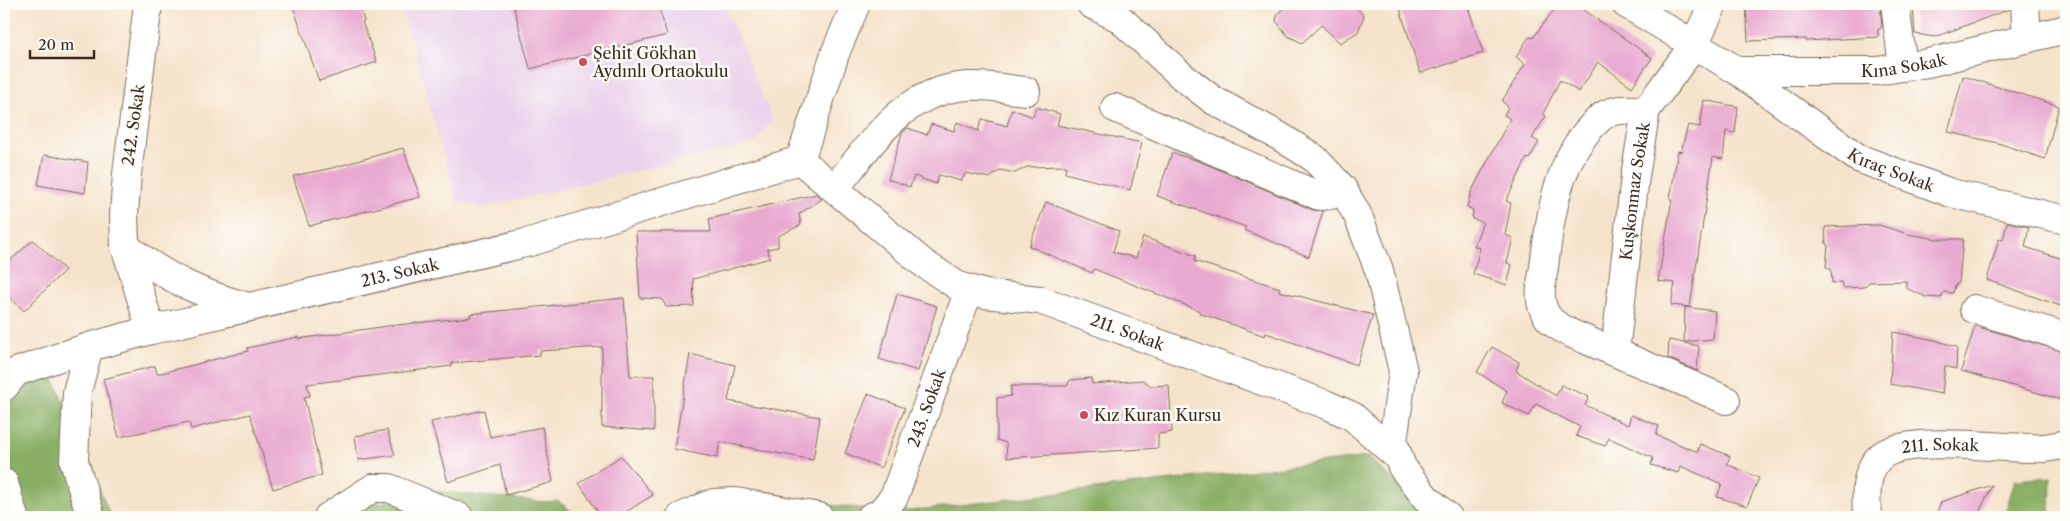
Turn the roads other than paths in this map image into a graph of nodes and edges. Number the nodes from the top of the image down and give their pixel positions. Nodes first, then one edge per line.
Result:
1 (148, 4) edge
2 (856, 4) edge
3 (1091, 4) edge
4 (1626, 4) edge
5 (1713, 4) edge
6 (1895, 4) edge
7 (2025, 4) edge
8 (2066, 29) edge
9 (2027, 39) junction
10 (1694, 44) junction
11 (1903, 67) junction
12 (1738, 72) junction
13 (1026, 91) dead end
14 (1115, 108) dead end
15 (1646, 110) junction
16 (800, 160) junction
17 (835, 188) junction
18 (1342, 188) junction
19 (2066, 220) edge
20 (125, 246) junction
21 (969, 290) junction
22 (250, 308) junction
23 (1974, 309) dead end
24 (152, 330) junction
25 (2066, 336) edge
26 (89, 347) junction
27 (1615, 352) junction
28 (4, 387) edge
29 (1726, 400) dead end
30 (2066, 444) edge
31 (1399, 458) junction
32 (4, 483) edge
33 (14, 517) edge
34 (91, 517) edge
35 (328, 517) edge
36 (459, 517) edge
37 (680, 517) edge
38 (819, 517) edge
39 (871, 517) edge
40 (1448, 517) edge
41 (1867, 517) edge

1 - 20 street, 242. Sokak
2 - 16 street
3 - 18 street
4 - 10 street, Kıraç Sokak
5 - 10 street, Kuşkonmaz Sokak
6 - 11 street
7 - 9 street
8 - 9 street, Kına Sokak
9 - 11 street, Kına Sokak
10 - 12 street, Kıraç Sokak
10 - 15 street, Kuşkonmaz Sokak
11 - 12 street, Kına Sokak
12 - 19 street, Kıraç Sokak
13 - 17 street
14 - 18 street
15 - 27 street, Kuşkonmaz Sokak
15 - 27 street
16 - 17 street, 211. Sokak
16 - 22 street, 213. Sokak
17 - 21 street, 211. Sokak
18 - 31 street
20 - 22 street
20 - 24 street, 242. Sokak
21 - 31 street, 211. Sokak
21 - 39 street, 243. Sokak
22 - 24 street, 213. Sokak
23 - 25 street
24 - 26 street, 213. Sokak
26 - 28 street, 213. Sokak
26 - 34 street
27 - 29 street
30 - 41 street, 211. Sokak
31 - 40 street, 211. Sokak
32 - 33 street
35 - 36 street
37 - 38 street

